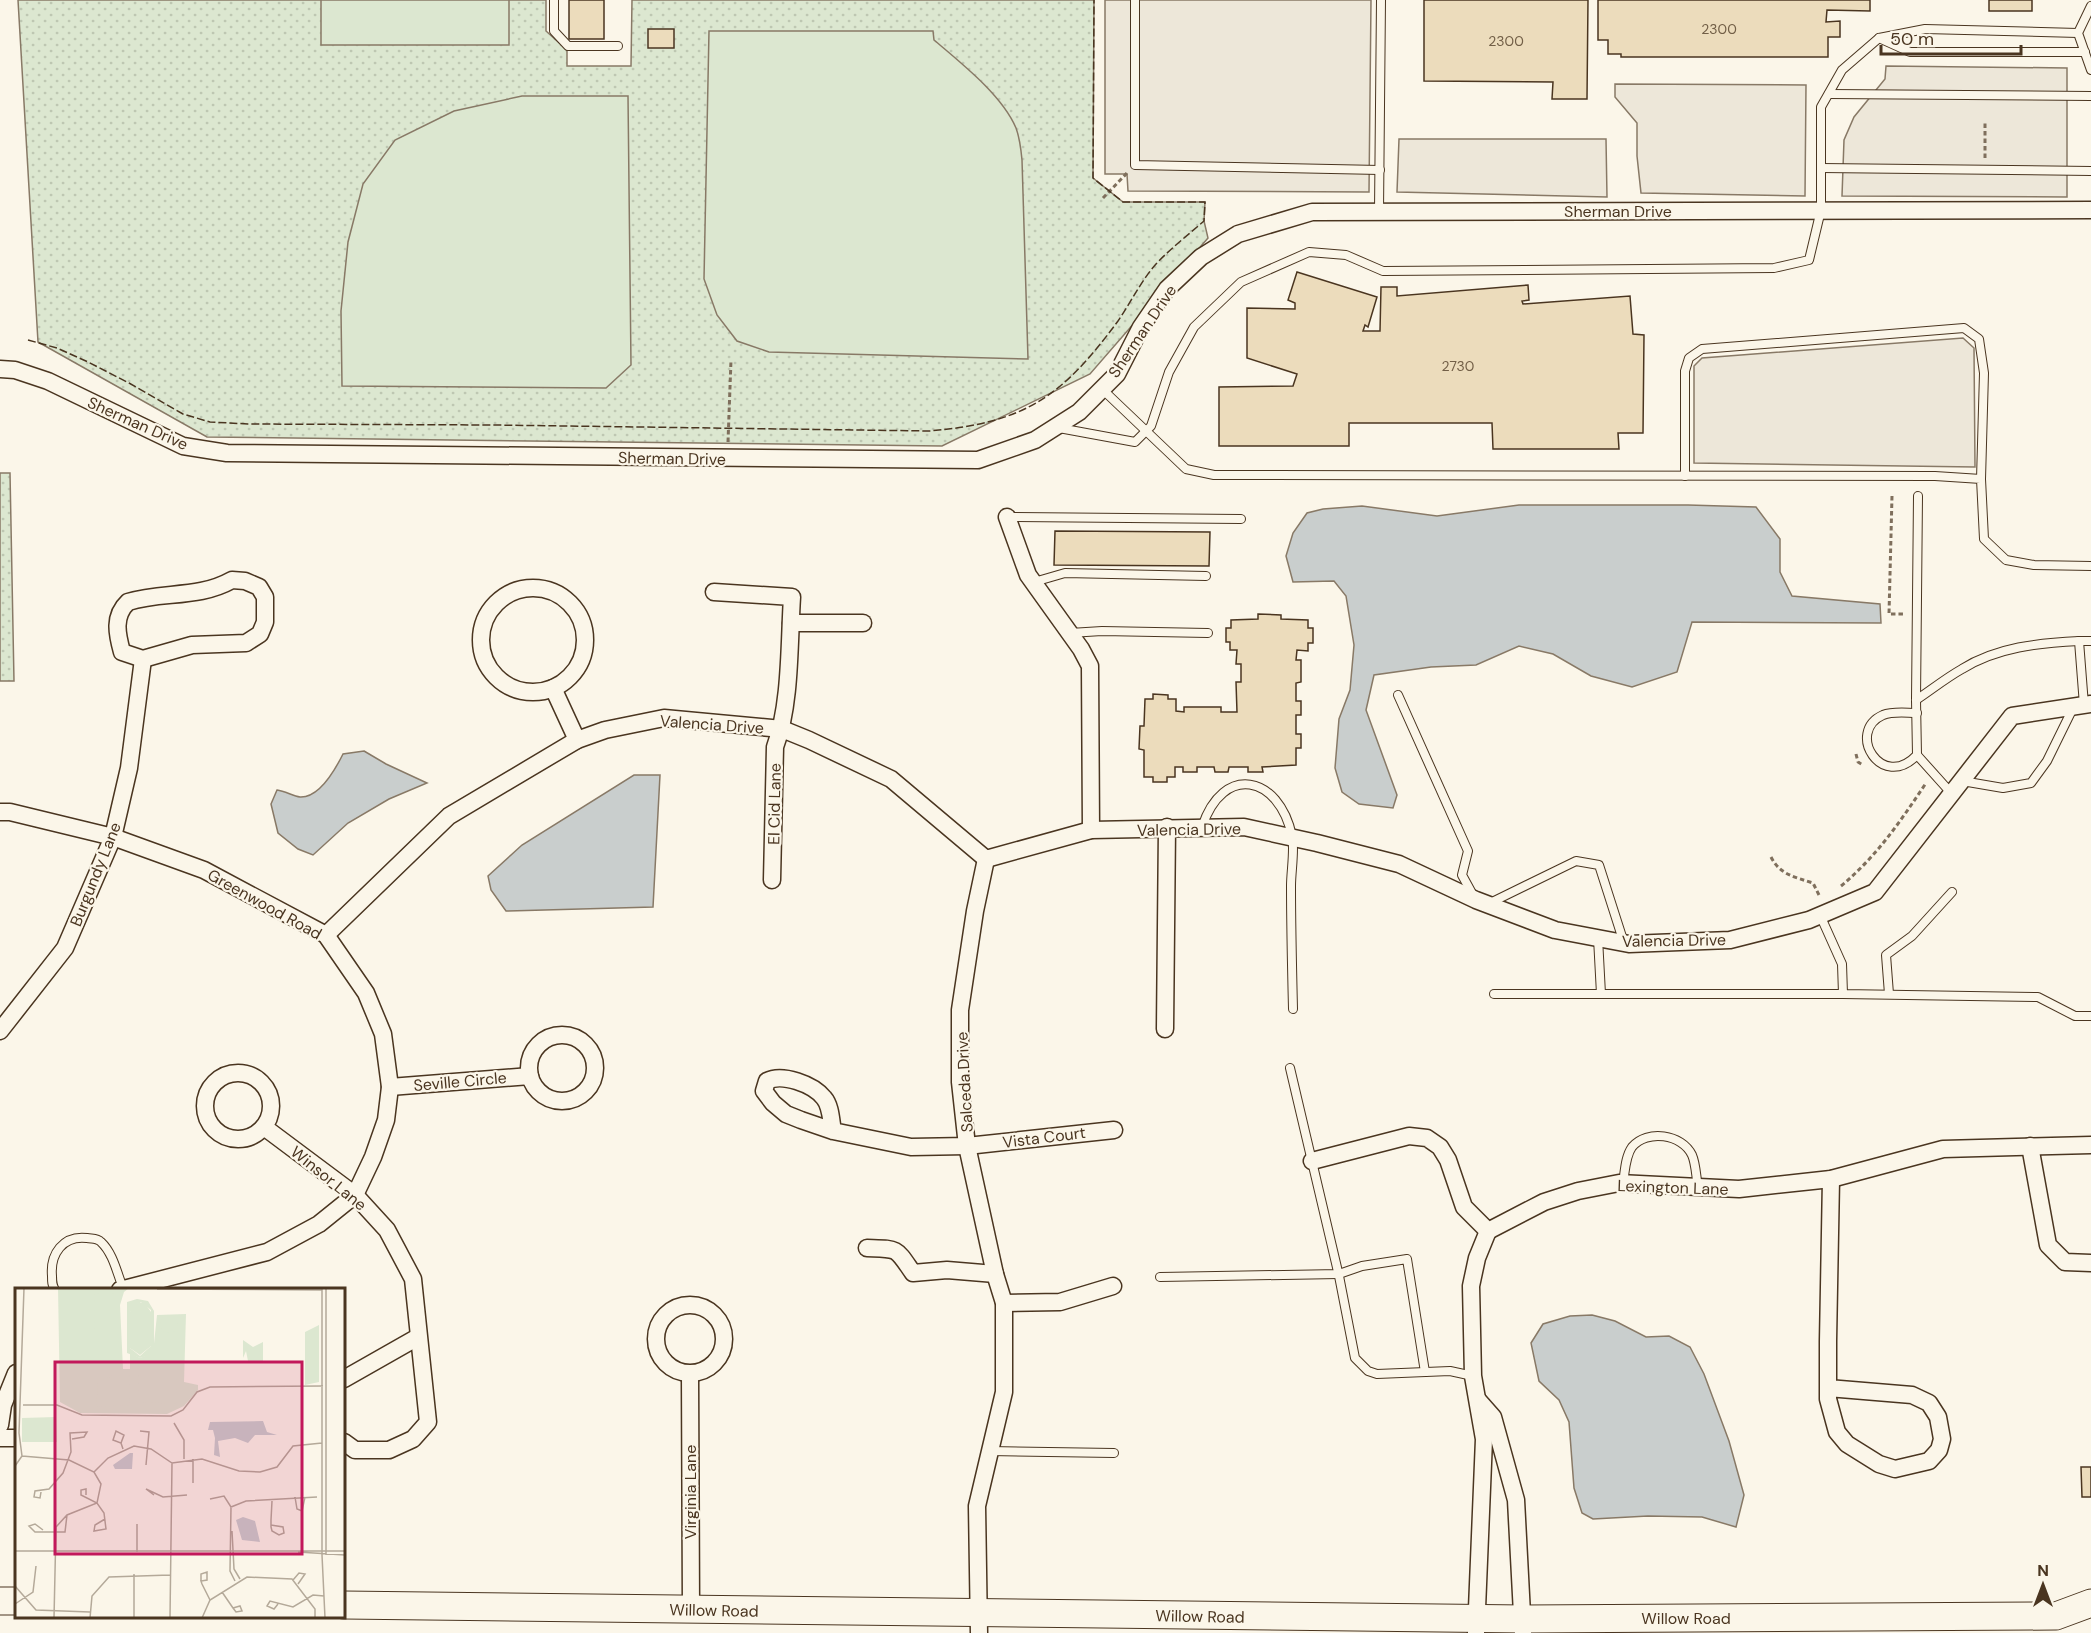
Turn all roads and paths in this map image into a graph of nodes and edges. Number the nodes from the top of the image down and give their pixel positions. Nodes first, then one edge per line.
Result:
1 (554, 0) edge
2 (1135, 0) edge
3 (1381, 0) edge
4 (2091, 6) edge
5 (2078, 33) junction
6 (1879, 38) junction
7 (618, 46) dead end
8 (2085, 52) junction
9 (2091, 70) edge
10 (1829, 94) junction
11 (2091, 96) edge
12 (1985, 121) dead end
13 (1135, 165) junction
14 (1821, 168) junction
15 (1380, 170) junction
16 (1985, 170) junction
17 (2091, 171) edge
18 (1103, 198) dead end
19 (1821, 210) junction
20 (2091, 210) edge
21 (1379, 211) junction
22 (731, 360) dead end
23 (0, 369) edge
24 (1102, 389) junction
25 (1055, 427) junction
26 (1146, 431) junction
27 (727, 459) junction
28 (1685, 476) junction
29 (1981, 479) junction
30 (1918, 496) dead end
31 (1007, 517) joint
32 (1241, 519) dead end
33 (2091, 566) edge
34 (1206, 576) dead end
35 (1034, 582) junction
36 (714, 592) dead end
37 (791, 622) junction
38 (862, 623) dead end
39 (1070, 633) junction
40 (1208, 633) dead end
41 (2079, 641) junction
42 (2091, 641) edge
43 (143, 659) junction
44 (553, 688) junction
45 (1398, 695) dead end
46 (1916, 700) junction
47 (2083, 705) edge
48 (1917, 713) junction
49 (782, 729) junction
50 (577, 740) junction
51 (1917, 755) junction
52 (1957, 787) junction
53 (0, 812) edge
54 (1167, 827) junction
55 (1202, 827) junction
56 (1091, 830) junction
57 (113, 837) junction
58 (1293, 837) junction
59 (986, 859) junction
60 (772, 880) dead end
61 (1952, 892) dead end
62 (1482, 902) junction
63 (1820, 915) junction
64 (326, 935) junction
65 (1598, 938) junction
66 (1624, 943) junction
67 (1494, 994) dead end
68 (1601, 994) junction
69 (1843, 994) junction
70 (1889, 994) junction
71 (1293, 1009) dead end
72 (2091, 1016) edge
73 (1165, 1029) dead end
74 (0, 1031) edge
75 (1290, 1068) dead end
76 (530, 1076) dead end
77 (390, 1087) junction
78 (264, 1127) dead end
79 (1114, 1130) dead end
80 (833, 1131) dead end
81 (2091, 1145) edge
82 (968, 1146) junction
83 (2030, 1146) junction
84 (1312, 1161) junction
85 (1832, 1179) junction
86 (1623, 1183) junction
87 (1698, 1187) junction
88 (355, 1195) junction
89 (1488, 1231) junction
90 (867, 1248) dead end
91 (2091, 1263) edge
92 (995, 1274) junction
93 (1339, 1274) junction
94 (1160, 1277) dead end
95 (1113, 1286) dead end
96 (54, 1288) edge
97 (122, 1288) edge
98 (126, 1288) edge
99 (1004, 1303) junction
100 (418, 1337) junction
101 (1425, 1372) junction
102 (690, 1374) junction
103 (15, 1375) edge
104 (1473, 1376) junction
105 (345, 1378) edge
106 (1827, 1388) junction
107 (1477, 1399) junction
108 (0, 1425) edge
109 (345, 1443) edge
110 (989, 1452) junction
111 (1114, 1453) dead end
112 (1512, 1485) junction
113 (1483, 1487) junction
114 (2091, 1603) edge
115 (345, 1605) edge
116 (691, 1610) junction
117 (980, 1623) edge
118 (2065, 1624) edge
119 (1475, 1626) edge
120 (1524, 1626) edge

1 - 7 lane
2 - 13 lane
3 - 15 lane
4 - 5 lane
5 - 6 lane
5 - 8 lane
6 - 8 lane
6 - 10 lane
8 - 9 lane
10 - 11 lane
10 - 14 lane
12 - 16 path
13 - 15 lane
13 - 18 path
14 - 16 lane
14 - 19 lane
15 - 21 lane
16 - 17 lane
19 - 20 street, Sherman Drive
19 - 21 street, Sherman Drive
19 - 26 lane
21 - 24 street, Sherman Drive
22 - 27 path
23 - 27 street, Sherman Drive
24 - 25 street, Sherman Drive
24 - 26 lane
25 - 26 lane
25 - 27 street, Sherman Drive
26 - 28 lane
28 - 29 lane
28 - 29 lane
29 - 33 lane
30 - 46 lane
31 - 32 lane
31 - 35 street
34 - 35 lane
35 - 39 street
36 - 37 street, El Cid Lane
37 - 38 street
37 - 49 street, El Cid Lane
39 - 40 lane
39 - 56 street
41 - 42 lane
41 - 46 lane
41 - 47 lane
43 - 43 street
43 - 57 street, Burgundy Lane
44 - 44 street
44 - 50 street
45 - 62 lane
46 - 48 lane
47 - 52 street, Valencia Drive
47 - 52 lane
48 - 51 lane
48 - 51 lane
49 - 50 street, Valencia Drive
49 - 59 street, Valencia Drive
49 - 60 street, El Cid Lane
50 - 64 street, Valencia Drive
51 - 52 lane
52 - 63 street, Valencia Drive
53 - 57 street, Greenwood Road
54 - 55 street, Valencia Drive
54 - 56 street, Valencia Drive
54 - 73 street
55 - 58 street, Valencia Drive
55 - 58 lane
56 - 59 street, Valencia Drive
57 - 64 street, Greenwood Road
57 - 74 street, Burgundy Lane
58 - 62 street, Valencia Drive
58 - 71 lane
59 - 82 street, Salceda Drive
61 - 70 lane
62 - 65 street, Valencia Drive
62 - 66 lane
63 - 66 street, Valencia Drive
63 - 69 lane
64 - 77 street, Greenwood Road
65 - 66 street, Valencia Drive
65 - 68 lane
67 - 68 lane
68 - 69 lane
69 - 70 lane
70 - 72 lane
75 - 84 lane
76 - 77 street, Seville Circle
77 - 88 street, Greenwood Road
78 - 88 street, Winsor Lane
79 - 82 street, Vista Court
80 - 82 street, Vista Court
81 - 83 street, Lexington Lane
82 - 92 street, Salceda Drive
83 - 85 street, Lexington Lane
83 - 91 street
84 - 89 street
84 - 93 lane
85 - 87 street, Lexington Lane
85 - 106 street
86 - 87 street, Lexington Lane
86 - 87 lane
86 - 89 street, Lexington Lane
88 - 98 street, Greenwood Road
88 - 100 street, Winsor Lane
89 - 104 street
90 - 92 street
92 - 99 street, Salceda Drive
93 - 94 lane
93 - 101 lane
93 - 101 lane
95 - 99 street
96 - 97 lane
99 - 110 street, Salceda Drive
100 - 105 street
100 - 109 street, Winsor Lane
101 - 104 lane
102 - 102 street
102 - 116 street, Virginia Lane
103 - 108 street
104 - 107 street
106 - 106 street
107 - 112 street
107 - 113 street
110 - 111 lane
110 - 117 street, Salceda Drive
112 - 113 street
112 - 120 street
113 - 119 street
114 - 118 main road, Willow Road
115 - 116 main road, Willow Road
116 - 117 main road, Willow Road
117 - 119 main road, Willow Road
118 - 120 main road, Willow Road
119 - 120 main road, Willow Road

